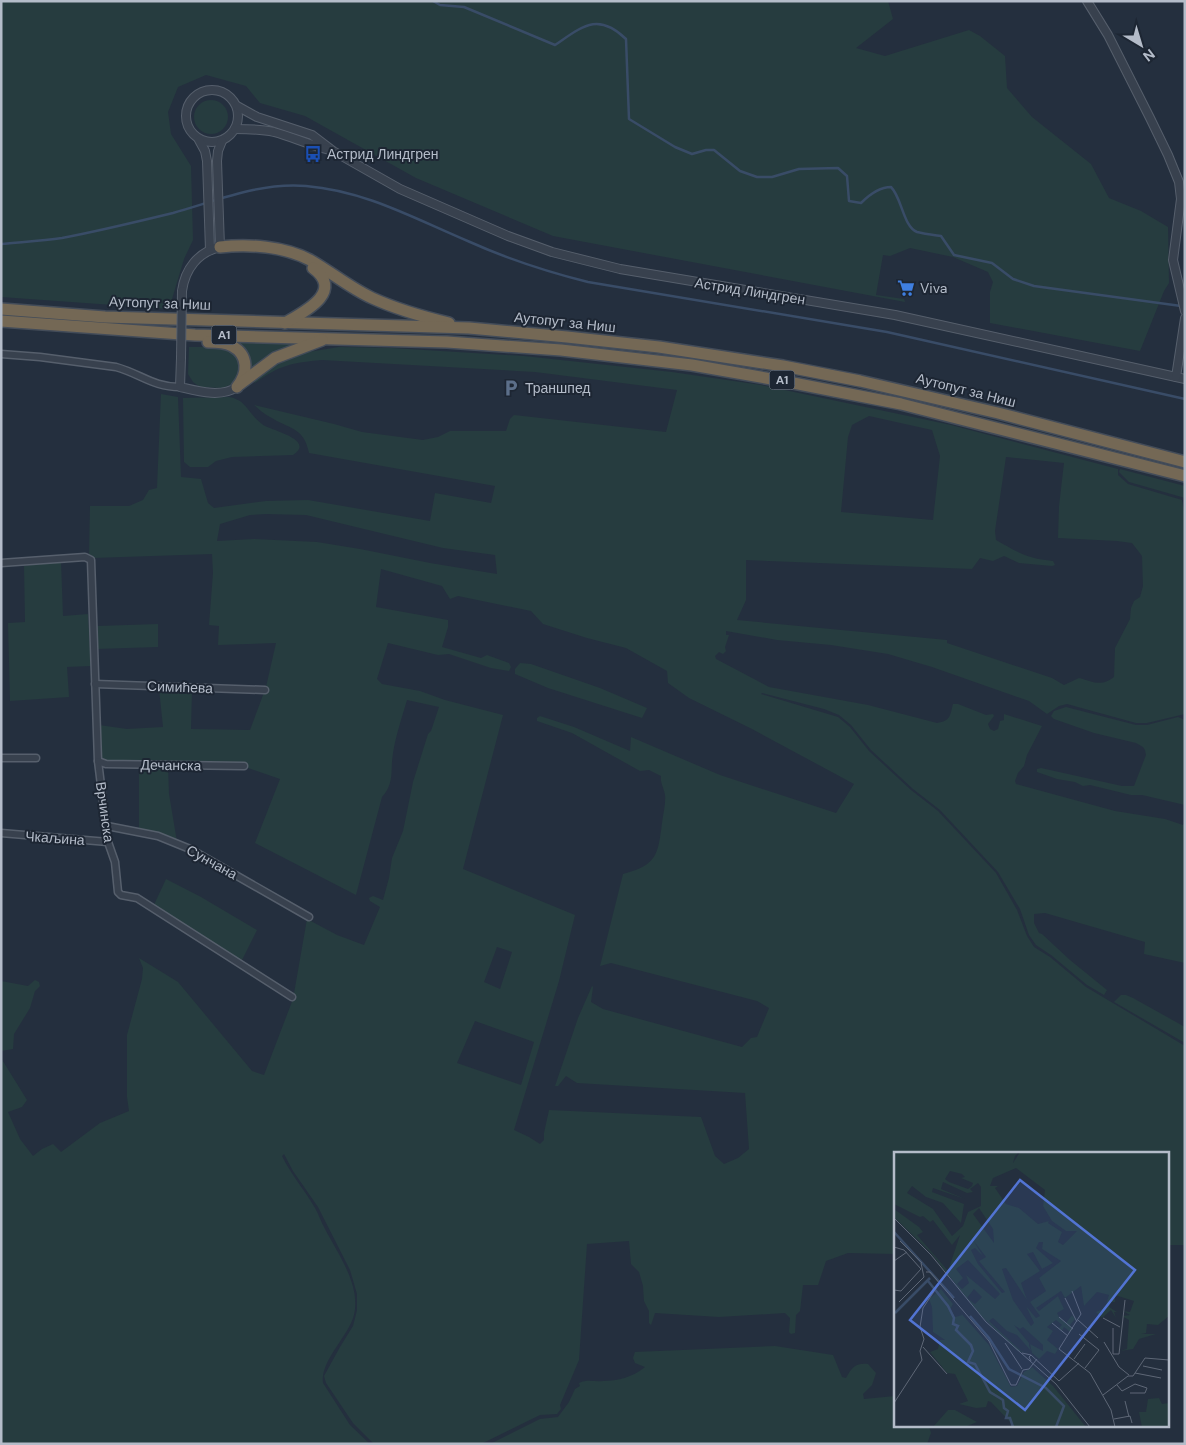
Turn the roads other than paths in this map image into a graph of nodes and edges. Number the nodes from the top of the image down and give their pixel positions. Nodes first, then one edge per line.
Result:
1 (1087, 1) edge
2 (237, 106) junction
3 (235, 129) junction
4 (199, 140) junction
5 (222, 141) junction
6 (333, 150) junction
7 (218, 248) junction
8 (1, 309) edge
9 (1185, 312) edge
10 (1185, 318) edge
11 (1, 321) edge
12 (285, 323) junction
13 (469, 328) junction
14 (120, 329) junction
15 (328, 338) junction
16 (1, 354) edge
17 (1176, 377) junction
18 (1185, 379) edge
19 (180, 387) junction
20 (236, 387) junction
21 (1185, 462) edge
22 (1185, 476) edge
23 (1, 563) edge
24 (96, 684) junction
25 (265, 690) dead end
26 (1, 758) edge
27 (36, 758) dead end
28 (98, 761) junction
29 (244, 766) dead end
30 (107, 826) junction
31 (1, 833) edge
32 (108, 842) junction
33 (309, 917) dead end
34 (292, 997) dead end

1 - 9 street
2 - 3 street
2 - 4 street
2 - 6 street, Астрид Линдгрен
3 - 5 street
3 - 6 street, Астрид Линдгрен
4 - 5 street
4 - 7 street
5 - 7 street
6 - 17 street, Астрид Линдгрен
7 - 12 highway
7 - 13 highway
7 - 19 street, bridge
8 - 12 highway, Аутопут за Ниш / A1
10 - 17 street
11 - 14 highway, Аутопут за Ниш / A1
12 - 13 highway, Аутопут за Ниш / A1
13 - 21 highway, Аутопут за Ниш / A1
14 - 15 highway, Аутопут за Ниш / A1
14 - 20 highway
15 - 20 highway
15 - 22 highway, Аутопут за Ниш / A1
16 - 19 street
17 - 18 street, Астрид Линдгрен
19 - 20 street
23 - 24 street, Врчинска
24 - 25 street, Симићева
24 - 28 street, Врчинска
26 - 27 street
28 - 29 street, Дечанска
28 - 30 street, Врчинска
30 - 32 street, Врчинска
30 - 33 street, Сунчана
31 - 32 street, Чкаљина
32 - 34 street, Врчинска

